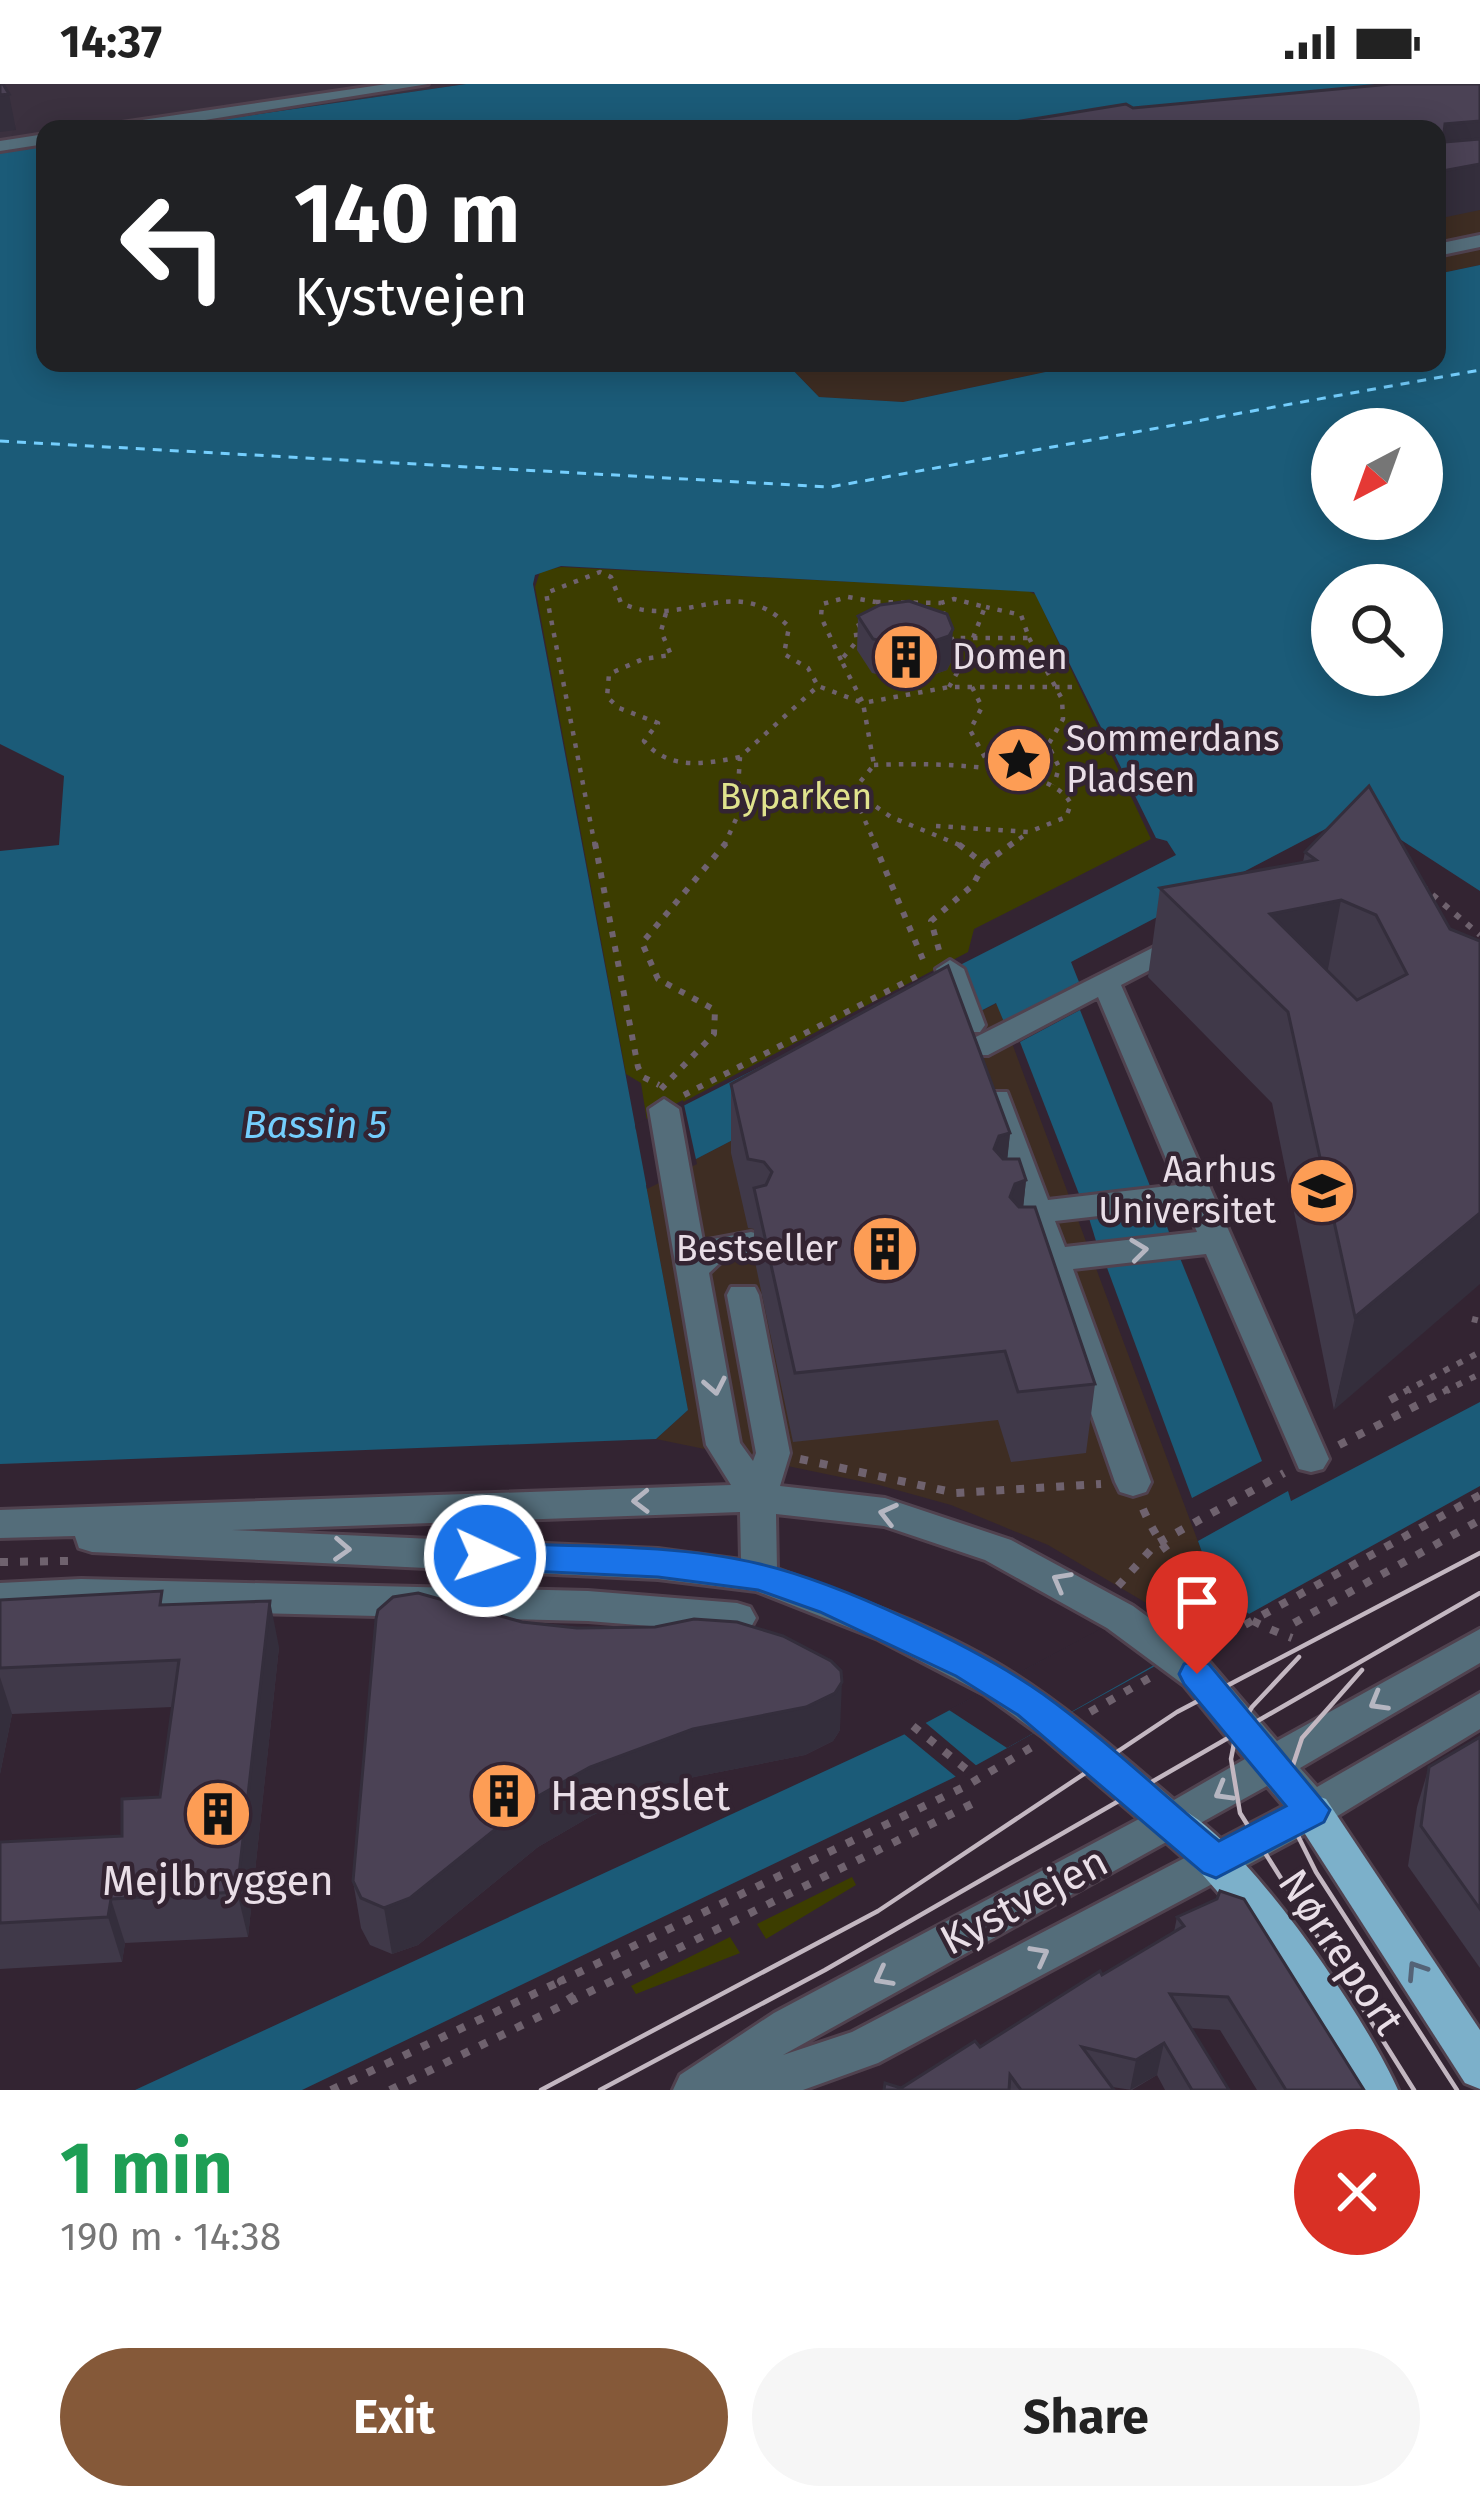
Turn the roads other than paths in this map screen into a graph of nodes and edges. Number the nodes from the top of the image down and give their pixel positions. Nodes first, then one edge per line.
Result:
1 (420, 84) edge
2 (391, 86) edge
3 (173, 120) edge
4 (36, 141) edge
5 (0, 146) edge
6 (1480, 241) edge
7 (1446, 245) edge
8 (1220, 923) edge
9 (950, 969) edge
10 (1106, 981) junction
11 (973, 1034) junction
12 (662, 1097) road end
13 (1197, 1194) junction
14 (1022, 1213) junction
15 (1217, 1241) junction
16 (1039, 1262) junction
17 (694, 1271) junction
18 (1311, 1459) road end
19 (1133, 1482) road end
20 (758, 1498) junction
21 (0, 1524) edge
22 (0, 1539) edge
23 (759, 1577) junction
24 (0, 1598) edge
25 (737, 1618) edge
26 (1480, 1644) edge
27 (1480, 1709) edge
28 (1274, 1762) junction
29 (1312, 1810) junction
30 (1171, 1822) junction
31 (1216, 1862) junction
32 (1480, 2068) edge
33 (695, 2090) edge
34 (742, 2090) edge
35 (1376, 2090) edge

1 - 2 street
2 - 3 street
4 - 5 street
6 - 7 street
8 - 10 street
9 - 11 street
10 - 11 street
10 - 13 street
11 - 14 street
12 - 17 street
13 - 14 street
13 - 15 street
14 - 16 street
16 -> 15 street
15 - 18 street
16 - 19 street
17 -> 20 street
17 - 20 street
20 -> 21 street
20 - 23 street
28 -> 20 street
22 -> 23 street
23 - 30 street
24 - 25 street
26 -> 28 street, Kystvejen
27 - 29 street, Kystvejen
28 - 29 street
28 -> 30 street, Kystvejen
29 - 31 street, Kystvejen
32 -> 29 main road, Nørreport
30 - 31 main road, Nørreport
30 -> 33 street, Kystvejen
34 -> 31 street, Kystvejen
31 - 35 main road, Nørreport

